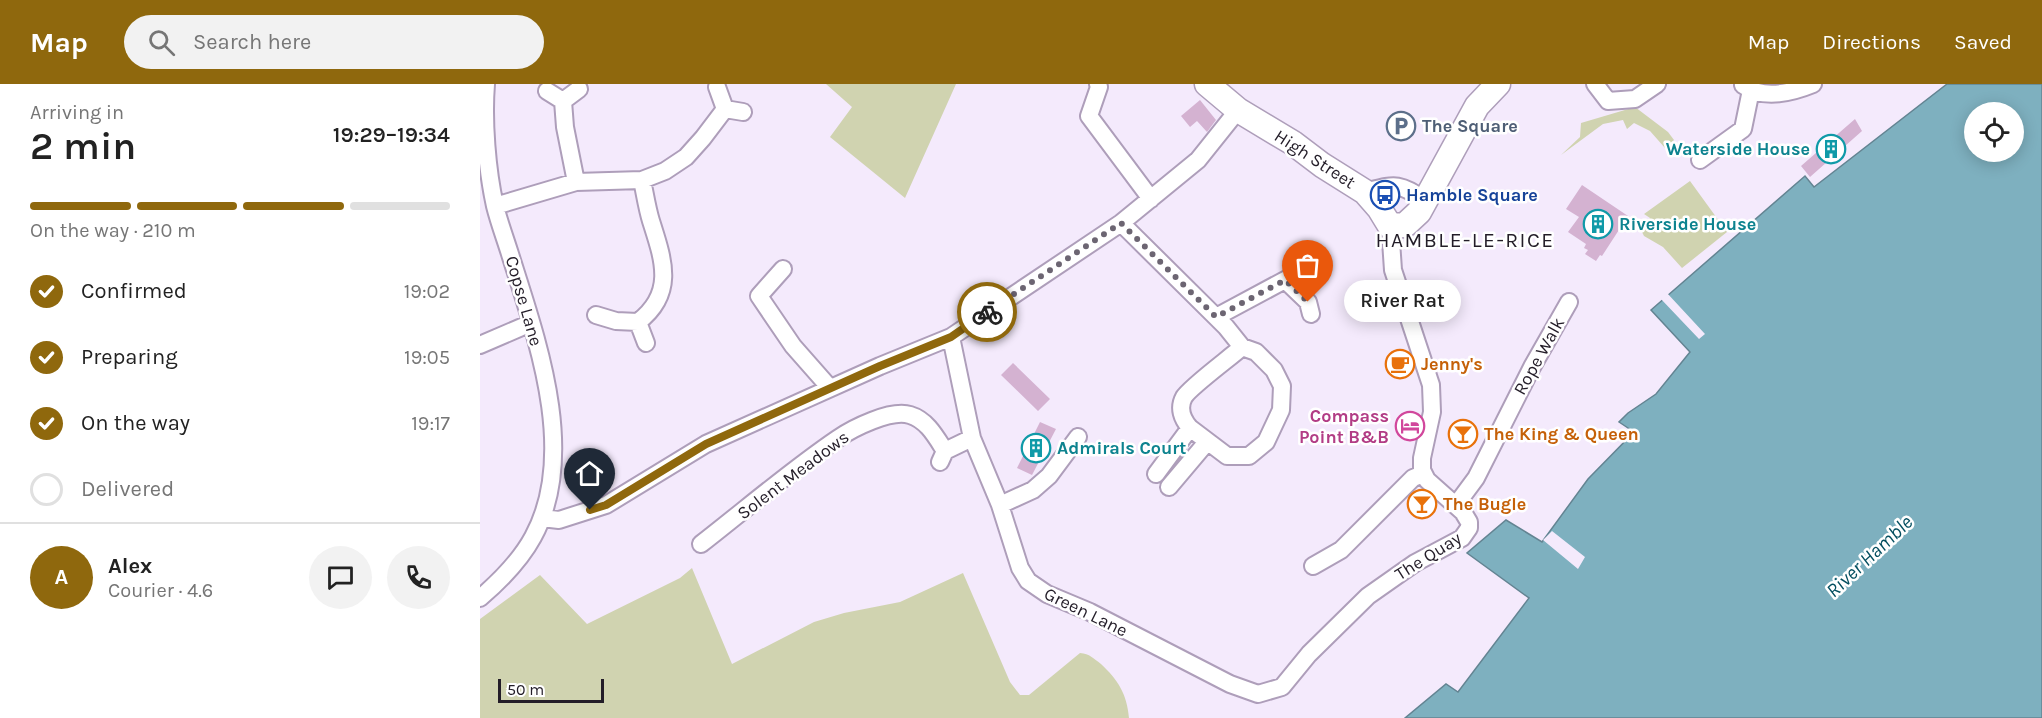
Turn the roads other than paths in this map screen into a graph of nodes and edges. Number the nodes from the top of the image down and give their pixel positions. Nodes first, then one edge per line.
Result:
1 (486, 84) edge
2 (1098, 84) edge
3 (1207, 84) edge
4 (1498, 84) edge
5 (1595, 84) edge
6 (1657, 84) edge
7 (1813, 84) edge
8 (717, 87) dead end
9 (1747, 87) edge
10 (579, 90) dead end
11 (547, 92) dead end
12 (563, 101) junction
13 (725, 109) junction
14 (1238, 110) junction
15 (742, 112) dead end
16 (1700, 160) dead end
17 (642, 180) junction
18 (576, 182) junction
19 (1365, 192) junction
20 (1151, 199) junction
21 (1426, 201) junction
22 (495, 206) junction
23 (1121, 223) junction
24 (1390, 226) junction
25 (783, 269) dead end
26 (1569, 302) dead end
27 (1311, 314) dead end
28 (596, 315) dead end
29 (1216, 317) junction
30 (638, 322) junction
31 (531, 323) junction
32 (951, 337) junction
33 (646, 343) dead end
34 (480, 345) edge
35 (1242, 347) junction
36 (830, 388) junction
37 (1190, 428) junction
38 (1078, 437) dead end
39 (972, 438) junction
40 (1207, 442) junction
41 (1156, 474) dead end
42 (1423, 474) junction
43 (1169, 487) dead end
44 (1000, 505) junction
45 (1456, 505) junction
46 (542, 518) junction
47 (701, 544) dead end
48 (1313, 566) dead end
49 (480, 598) edge
50 (1282, 687) joint

1 - 22 street, Copse Lane
2 - 20 street
3 - 14 main road, High Street
4 - 21 main road
5 - 6 street
7 - 9 street
8 - 13 street
9 - 16 street
10 - 12 street
11 - 12 street
12 - 18 street
13 - 15 street
13 - 17 street
14 - 19 main road, High Street
14 - 20 street
17 - 18 street
17 - 30 street
18 - 22 street
19 - 21 street, High Street
19 - 24 main road
20 - 23 street
21 - 24 main road
22 - 31 street, Copse Lane
23 - 29 street
23 - 32 street
24 - 42 street
25 - 36 street
26 - 45 street, Rope Walk
27 - 29 street
28 - 30 street
29 - 35 street
30 - 33 street
31 - 34 street
31 - 46 street, Copse Lane
32 - 36 street
32 - 39 street, Green Lane
35 - 37 street
35 - 40 street
36 - 46 street
37 - 40 street
37 - 41 street
38 - 44 street
39 - 44 street, Green Lane
39 - 47 street, Solent Meadows
40 - 43 street
42 - 45 street, The Quay
42 - 48 street
44 - 50 street, Green Lane
45 - 50 street, The Quay
46 - 49 street, Copse Lane

